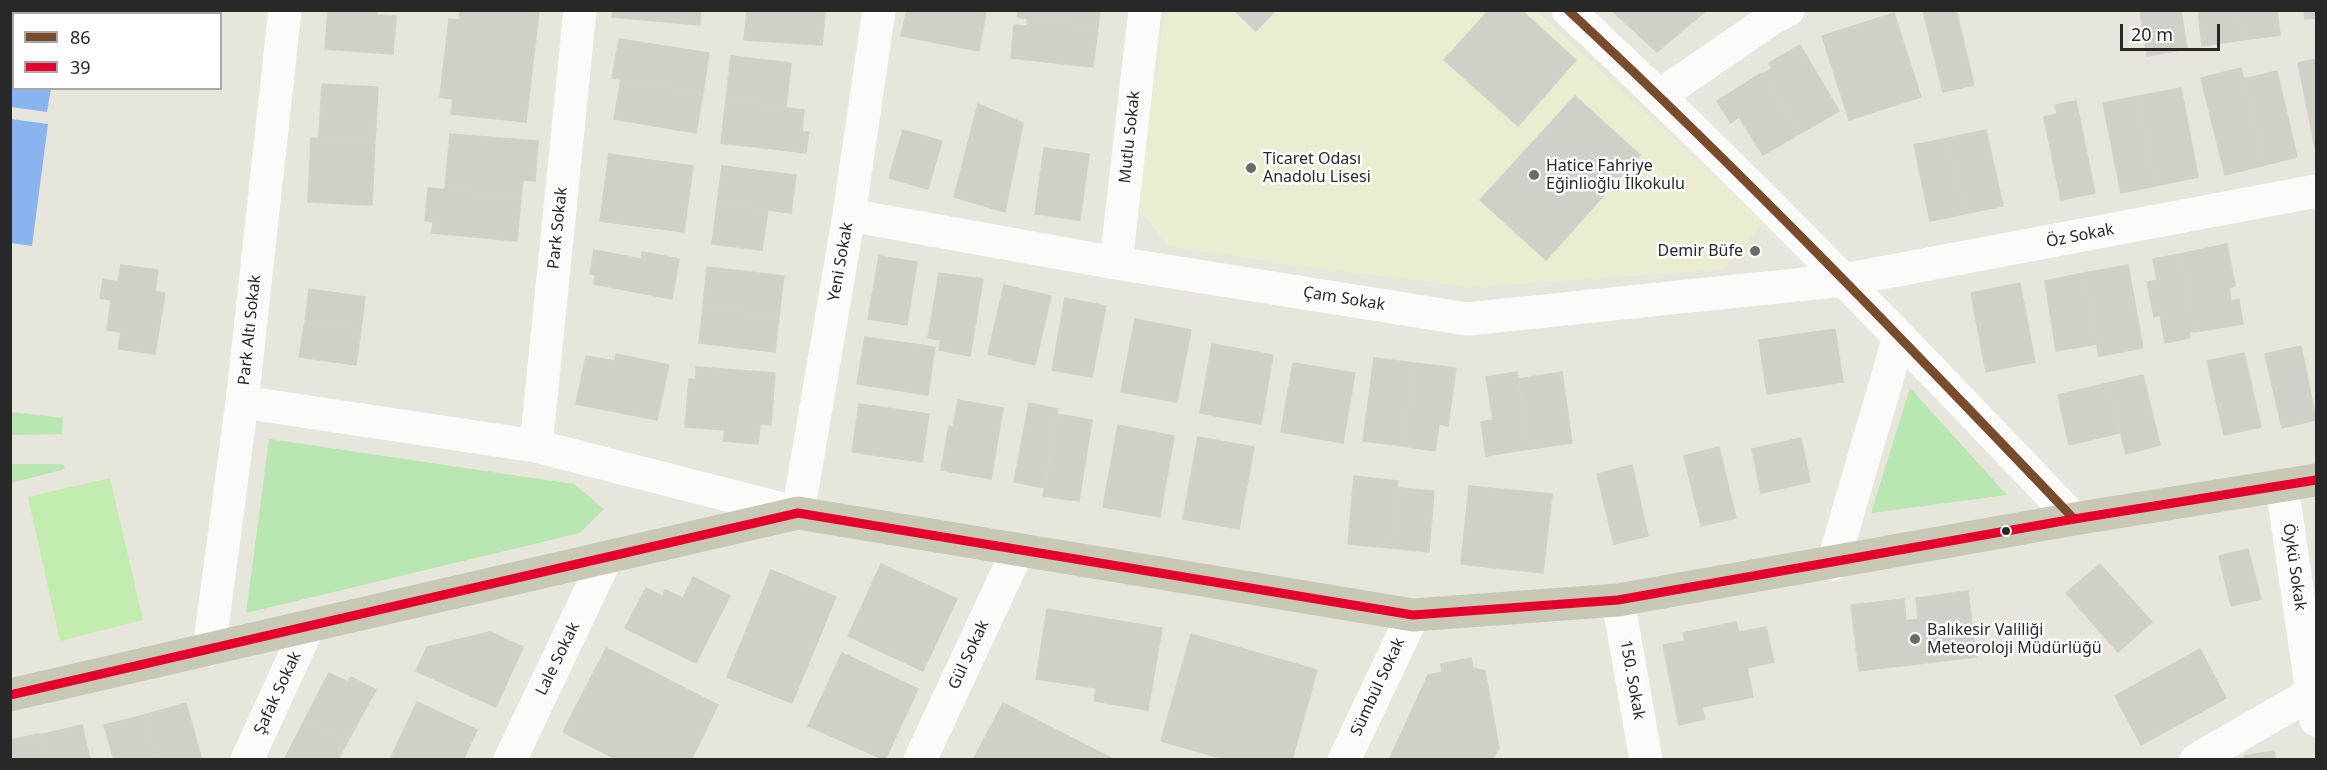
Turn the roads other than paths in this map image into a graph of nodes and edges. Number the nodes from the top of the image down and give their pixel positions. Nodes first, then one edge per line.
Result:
1 (285, 10) edge
2 (580, 10) edge
3 (879, 10) edge
4 (1144, 10) edge
5 (1568, 10) edge
6 (1788, 10) edge
7 (1659, 96) junction
8 (2316, 191) edge
9 (849, 215) junction
10 (1116, 262) junction
11 (1844, 280) junction
12 (1899, 337) junction
13 (242, 402) junction
14 (536, 446) junction
15 (2316, 480) edge
16 (2282, 486) junction
17 (798, 513) junction
18 (2074, 519) junction
19 (1018, 550) junction
20 (606, 558) junction
21 (1833, 564) junction
22 (1618, 600) junction
23 (1413, 615) junction
24 (308, 627) junction
25 (209, 650) junction
26 (10, 695) edge
27 (2314, 706) edge
28 (247, 759) edge
29 (510, 759) edge
30 (920, 759) edge
31 (1344, 759) edge
32 (1646, 759) edge
33 (2196, 759) edge

1 - 13 street, Park Altı Sokak
2 - 14 street, Park Sokak
3 - 9 street, Yeni Sokak
4 - 10 street, Mutlu Sokak
5 - 7 street
6 - 7 street
7 - 11 street
8 - 11 street, Öz Sokak
9 - 10 street, Çam Sokak
9 - 17 street, Yeni Sokak
10 - 11 street, Çam Sokak
11 - 12 street
12 - 18 street
12 - 21 street
13 - 14 street
13 - 25 street, Park Altı Sokak
14 - 17 street
15 - 16 main road
16 - 18 main road
16 - 27 street, Öykü Sokak
17 - 19 main road
17 - 20 main road
18 - 21 main road
19 - 23 main road
19 - 30 street, Gül Sokak
20 - 24 main road
20 - 29 street, Lale Sokak
21 - 22 main road
22 - 23 main road
22 - 32 street, 150. Sokak
23 - 31 street, Sümbül Sokak
24 - 25 main road
24 - 28 street, Şafak Sokak
25 - 26 main road
27 - 33 street

